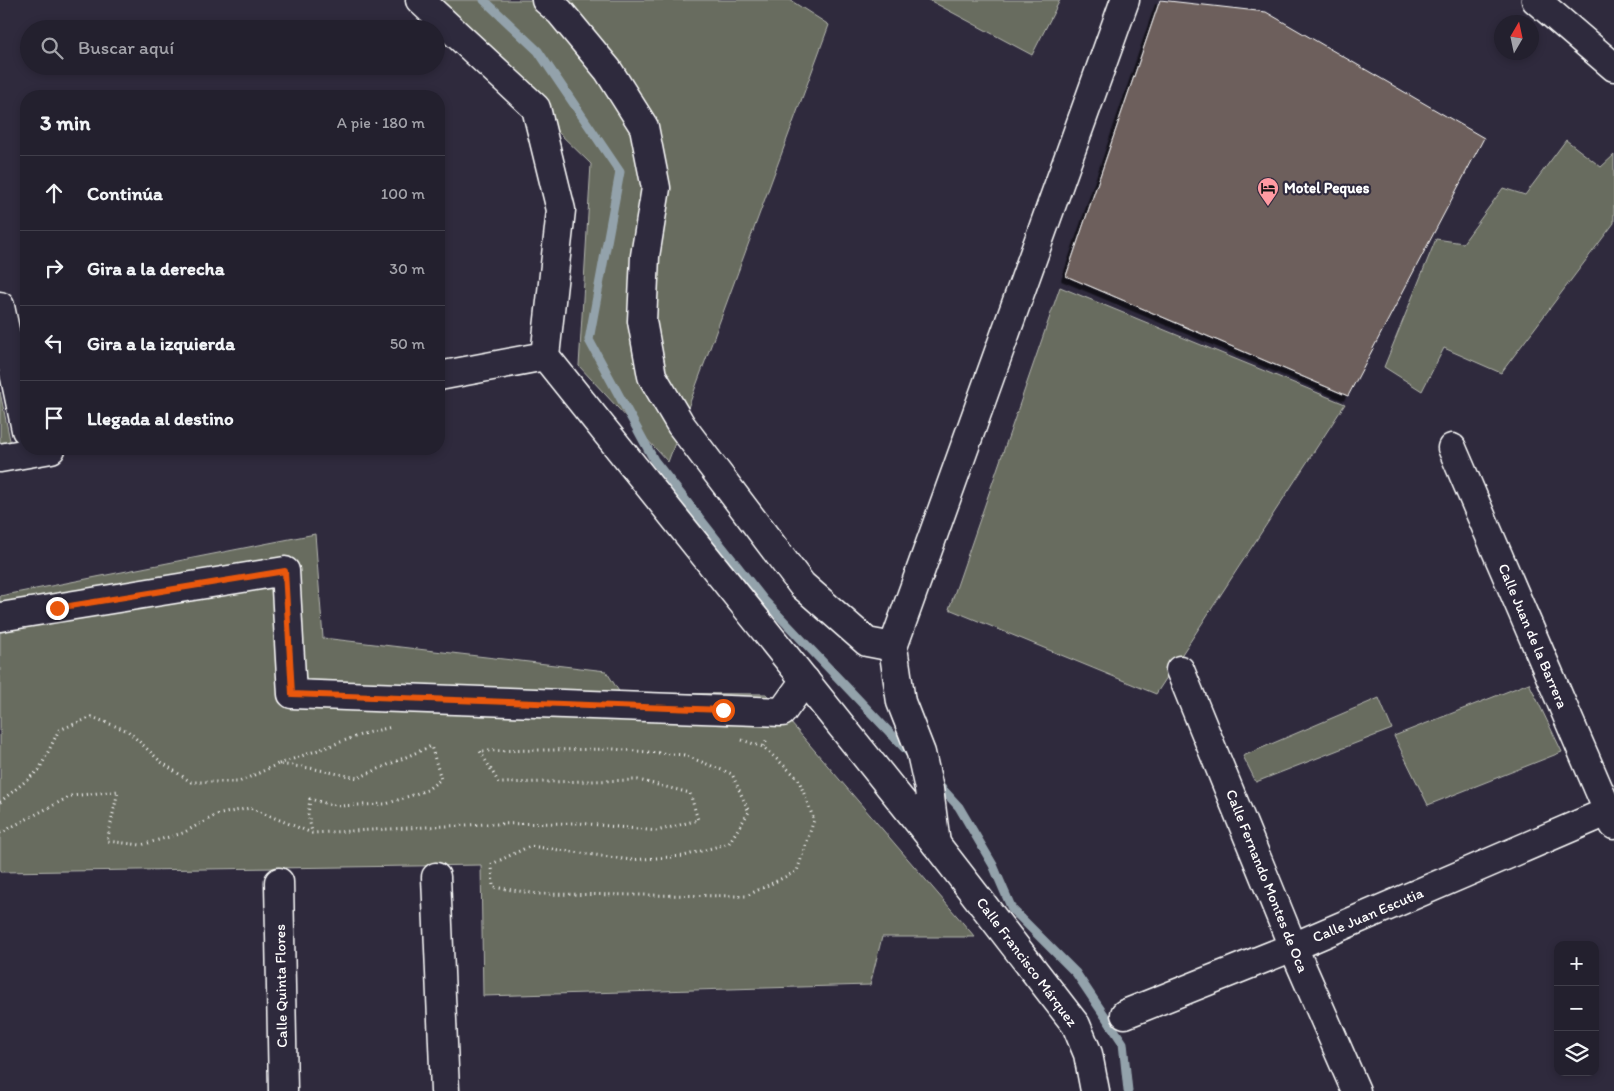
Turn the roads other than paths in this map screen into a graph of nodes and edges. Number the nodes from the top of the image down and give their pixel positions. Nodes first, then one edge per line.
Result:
1 (420, 0) edge
2 (546, 0) edge
3 (1125, 0) edge
4 (1536, 0) edge
5 (441, 20) edge
6 (445, 23) edge
7 (1614, 67) edge
8 (0, 306) edge
9 (545, 356) junction
10 (445, 375) edge
11 (20, 385) edge
12 (1452, 448) dead end
13 (20, 451) edge
14 (0, 458) edge
15 (0, 617) edge
16 (893, 646) junction
17 (1180, 670) dead end
18 (805, 680) junction
19 (1612, 815) edge
20 (936, 844) junction
21 (436, 877) dead end
22 (279, 882) dead end
23 (1293, 947) junction
24 (1125, 1014) dead end
25 (283, 1091) edge
26 (445, 1091) edge
27 (1095, 1091) edge
28 (1356, 1091) edge

1 - 5 street
2 - 16 street
3 - 16 street
4 - 7 street
6 - 9 street
8 - 11 street
9 - 10 street
9 - 18 street, Calle Francisco Márquez
12 - 19 street, Calle Juan de la Barrera
13 - 14 street
15 - 18 street
16 - 20 street
17 - 23 street, Calle Fernando Montes de Oca
18 - 20 street, Calle Francisco Márquez
19 - 23 street, Calle Juan Escutia
20 - 27 street, Calle Francisco Márquez
21 - 26 street
22 - 25 street, Calle Quinta Flores
23 - 24 street, Calle Juan Escutia
23 - 28 street, Calle Fernando Montes de Oca

